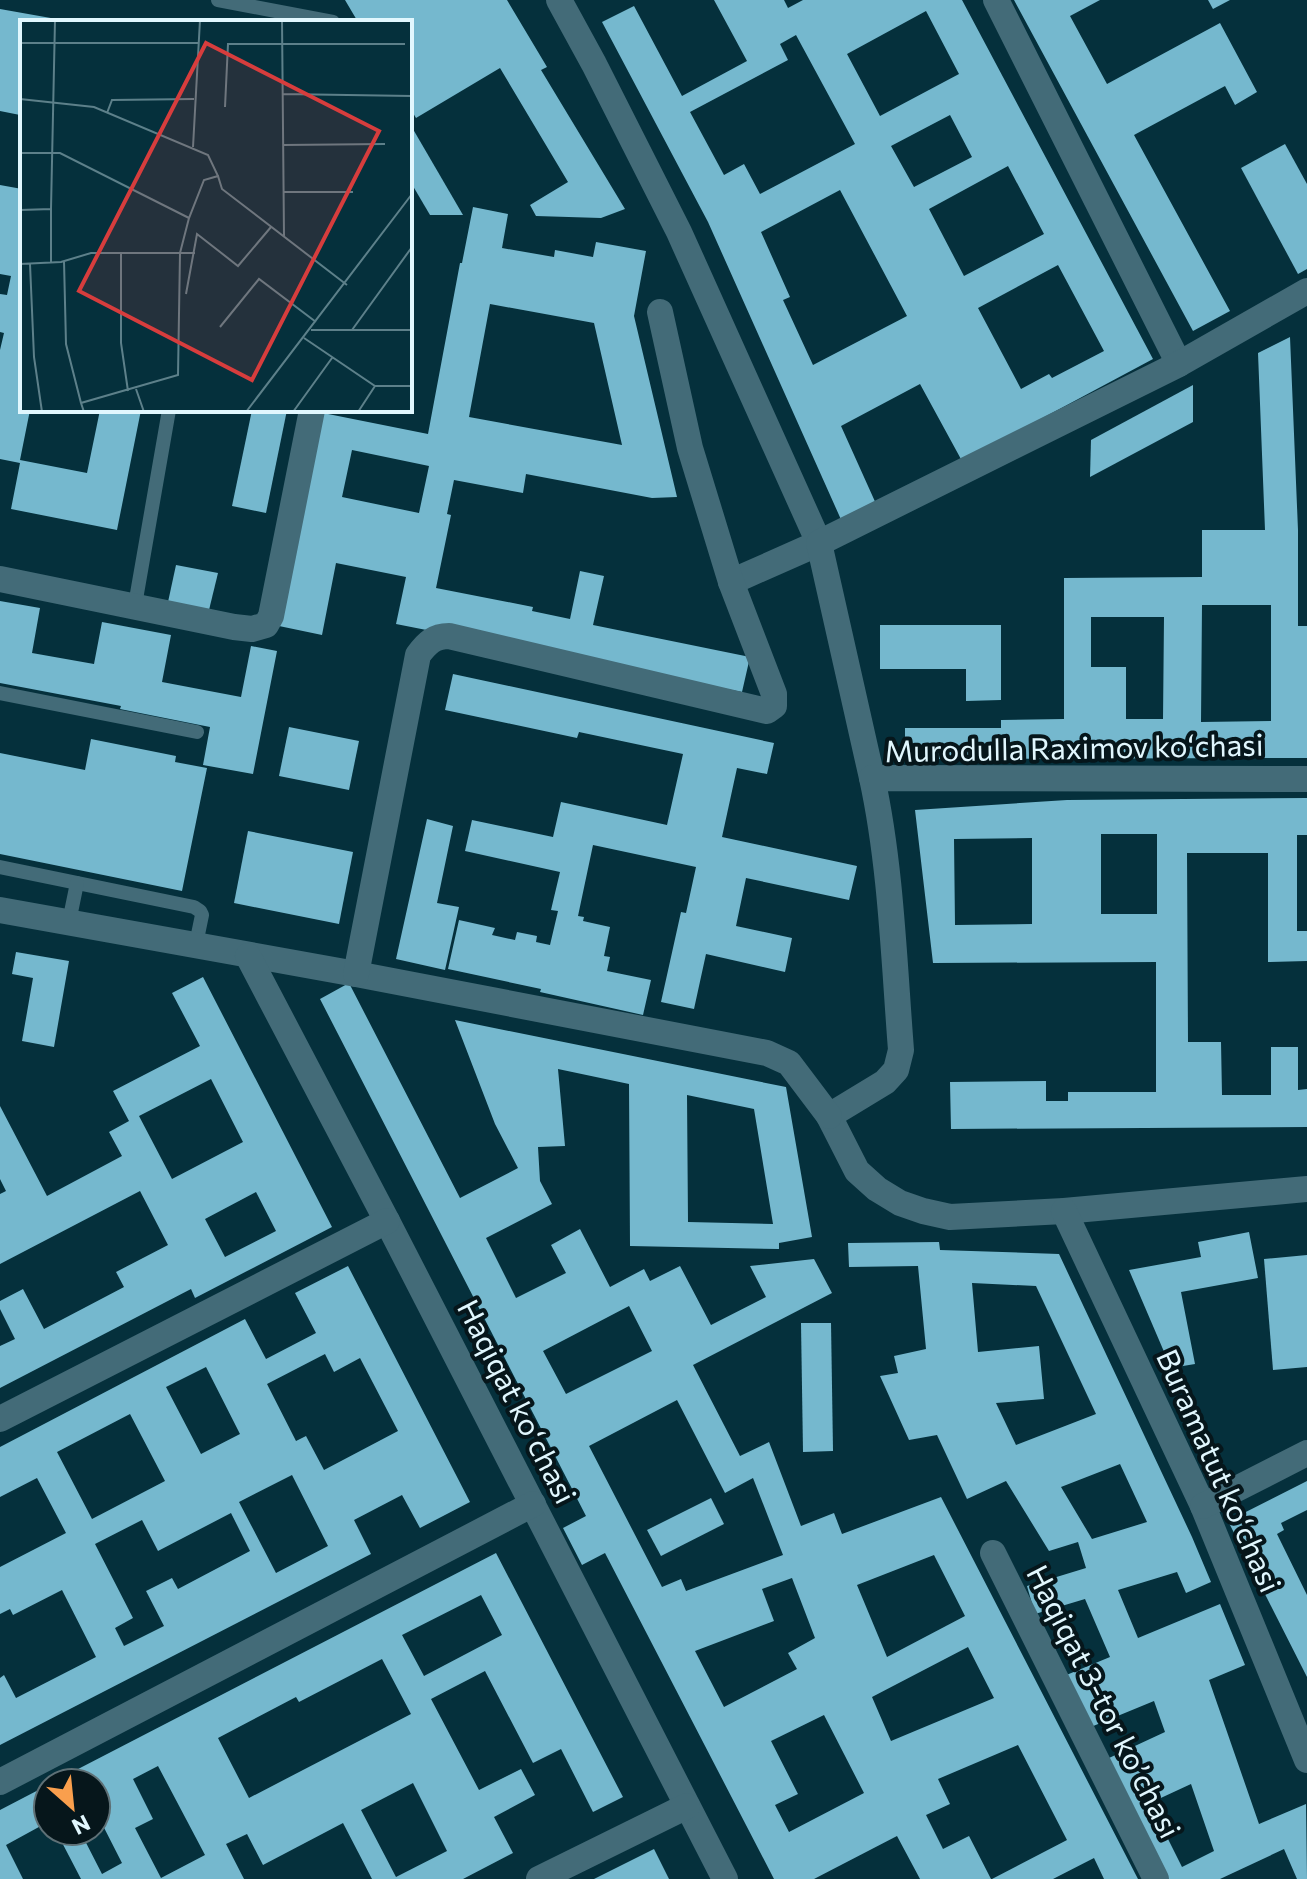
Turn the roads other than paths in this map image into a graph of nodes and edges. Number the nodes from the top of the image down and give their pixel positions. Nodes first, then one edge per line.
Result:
1 (218, 0) edge
2 (559, 0) edge
3 (996, 0) edge
4 (323, 20) edge
5 (1307, 291) edge
6 (660, 312) dead end
7 (1179, 364) junction
8 (169, 412) edge
9 (312, 412) edge
10 (819, 543) junction
11 (0, 579) edge
12 (731, 582) junction
13 (135, 605) junction
14 (0, 693) edge
15 (197, 732) dead end
16 (872, 778) junction
17 (1307, 779) edge
18 (0, 867) edge
19 (77, 883) junction
20 (0, 910) edge
21 (69, 922) junction
22 (196, 944) junction
23 (248, 956) junction
24 (356, 974) junction
25 (829, 1116) junction
26 (1307, 1189) edge
27 (1064, 1211) junction
28 (387, 1221) junction
29 (0, 1419) edge
30 (1307, 1453) edge
31 (533, 1504) junction
32 (1203, 1506) junction
33 (993, 1553) dead end
34 (1307, 1760) edge
35 (0, 1782) edge
36 (687, 1806) junction
37 (539, 1879) edge
38 (725, 1879) edge
39 (1156, 1879) edge

1 - 4 lane
2 - 10 street
3 - 7 street
5 - 7 street
6 - 12 street
7 - 10 street
8 - 13 lane
9 - 13 street
10 - 12 street
10 - 16 street
11 - 13 street
12 - 24 street
14 - 15 lane
16 - 17 street, Murodulla Raximov koʻchasi
16 - 25 street, Murodulla Raximov koʻchasi
18 - 19 lane
19 - 21 lane
19 - 22 lane
20 - 21 street
21 - 22 street
22 - 23 street
23 - 24 street
23 - 28 street, Haqiqat koʻchasi
24 - 25 street
25 - 27 street
26 - 27 street
27 - 32 street, Buramatut koʻchasi
28 - 29 street
28 - 31 street, Haqiqat koʻchasi
30 - 32 street
31 - 35 street
31 - 36 street, Haqiqat koʻchasi
32 - 34 street, Buramatut koʻchasi
33 - 39 street, Haqiqat 3-tor koʼchasi
36 - 37 street
36 - 38 street, Haqiqat koʻchasi

